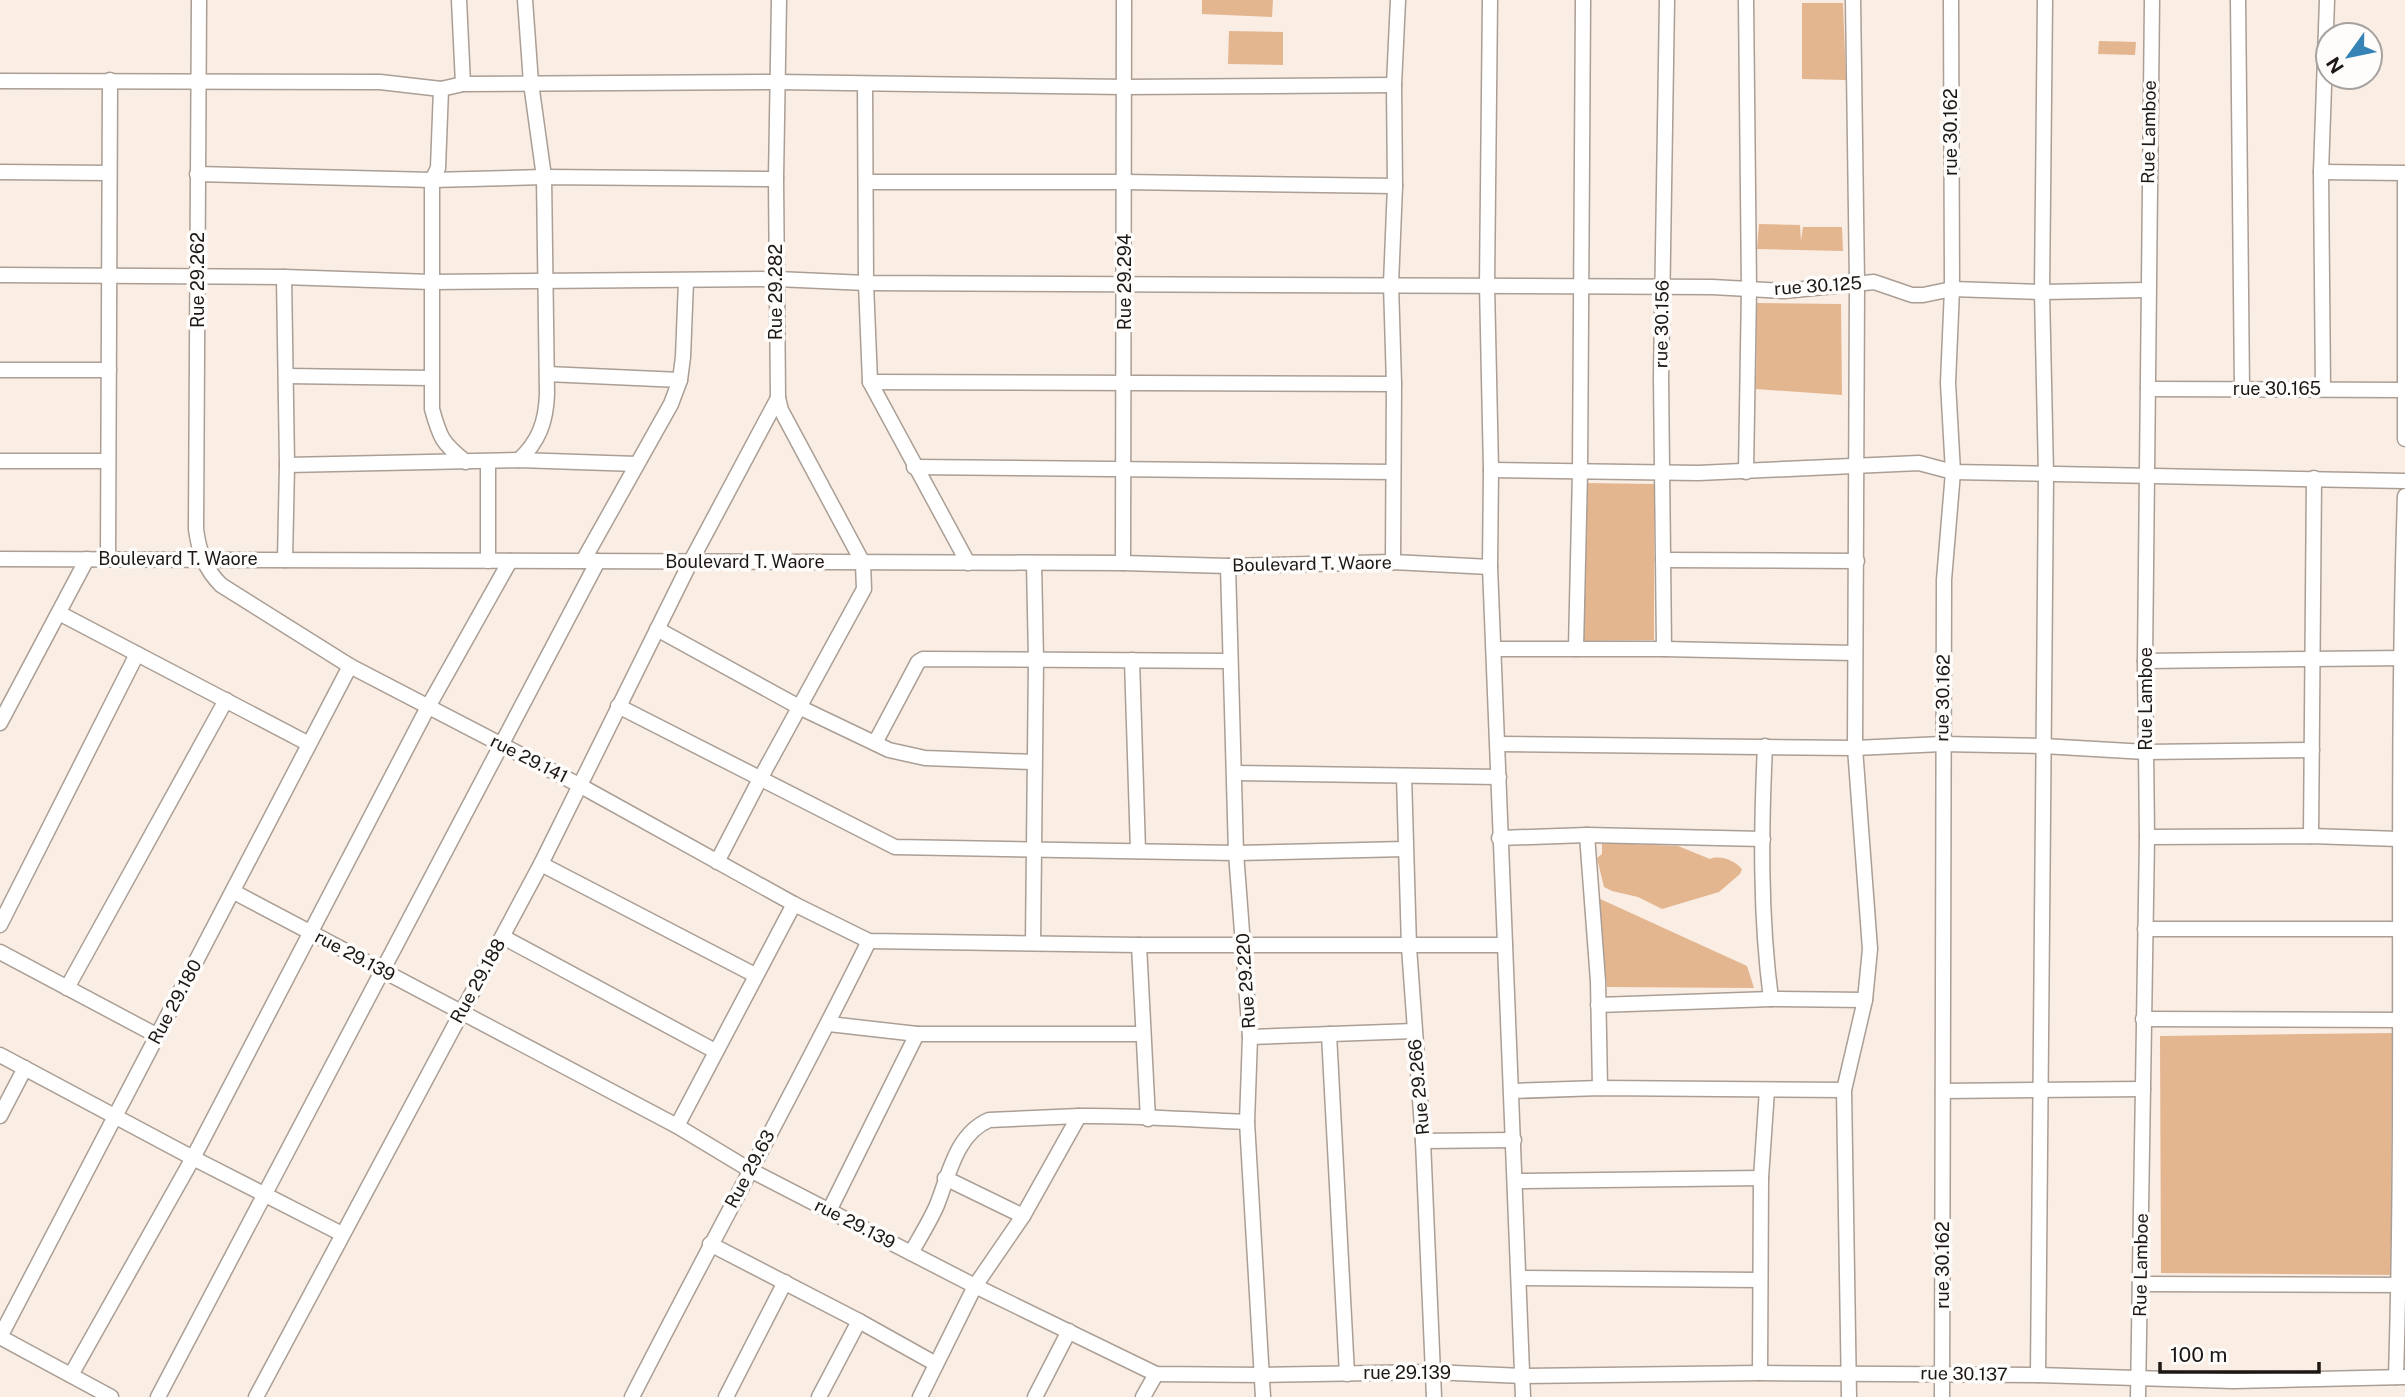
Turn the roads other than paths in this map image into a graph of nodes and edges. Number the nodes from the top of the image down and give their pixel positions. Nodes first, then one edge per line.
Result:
1 (198, 0) edge
2 (459, 0) edge
3 (525, 0) edge
4 (779, 0) edge
5 (1124, 0) edge
6 (1398, 0) edge
7 (1490, 0) edge
8 (1583, 0) edge
9 (1667, 0) edge
10 (1746, 0) edge
11 (1853, 0) edge
12 (1951, 0) edge
13 (2045, 0) edge
14 (2152, 0) edge
15 (2238, 0) edge
16 (2327, 0) edge
17 (110, 80) junction
18 (0, 81) edge
19 (199, 82) junction
20 (778, 82) junction
21 (531, 83) junction
22 (463, 84) junction
23 (865, 84) junction
24 (1394, 85) junction
25 (1125, 87) junction
26 (441, 89) junction
27 (0, 172) edge
28 (2321, 172) junction
29 (109, 173) junction
30 (198, 174) junction
31 (544, 177) junction
32 (776, 179) junction
33 (432, 180) junction
34 (866, 182) junction
35 (1125, 182) junction
36 (1395, 186) junction
37 (0, 275) edge
38 (198, 276) junction
39 (107, 277) junction
40 (284, 277) junction
41 (776, 279) junction
42 (547, 281) junction
43 (686, 281) junction
44 (431, 282) junction
45 (866, 283) junction
46 (1857, 283) junction
47 (1125, 284) junction
48 (1391, 284) junction
49 (1487, 285) junction
50 (1580, 287) junction
51 (1663, 287) junction
52 (1749, 289) junction
53 (1952, 289) junction
54 (2147, 290) junction
55 (2042, 292) junction
56 (0, 370) edge
57 (109, 370) junction
58 (547, 374) junction
59 (286, 376) junction
60 (431, 378) junction
61 (680, 380) junction
62 (870, 382) junction
63 (1124, 382) junction
64 (1394, 384) junction
65 (2148, 389) junction
66 (2242, 389) junction
67 (2323, 389) junction
68 (2405, 390) edge
69 (778, 398) junction
70 (2405, 439) edge
71 (519, 460) junction
72 (0, 461) edge
73 (108, 461) junction
74 (466, 462) junction
75 (488, 462) junction
76 (637, 464) junction
77 (287, 465) junction
78 (914, 467) junction
79 (1122, 467) junction
80 (1856, 467) junction
81 (1491, 470) junction
82 (1393, 471) junction
83 (1580, 472) junction
84 (1662, 472) junction
85 (1746, 472) junction
86 (1952, 472) junction
87 (2046, 474) junction
88 (2147, 476) junction
89 (2314, 478) junction
90 (2405, 481) edge
91 (2405, 496) edge
92 (0, 559) edge
93 (87, 559) junction
94 (108, 559) junction
95 (202, 559) junction
96 (285, 560) junction
97 (1663, 560) junction
98 (488, 561) junction
99 (510, 561) junction
100 (590, 561) junction
101 (691, 561) junction
102 (1857, 561) junction
103 (1393, 562) junction
104 (863, 563) junction
105 (968, 563) junction
106 (1034, 563) junction
107 (1122, 563) junction
108 (1228, 566) junction
109 (2404, 566) edge
110 (1490, 567) junction
111 (59, 613) junction
112 (657, 629) junction
113 (1494, 649) junction
114 (1576, 649) junction
115 (1664, 649) junction
116 (1856, 653) junction
117 (137, 654) junction
118 (2403, 659) edge
119 (1036, 660) junction
120 (1132, 660) junction
121 (2314, 660) junction
122 (2145, 661) junction
123 (1230, 662) junction
124 (350, 667) junction
125 (226, 700) junction
126 (618, 706) junction
127 (428, 707) junction
128 (799, 707) junction
129 (0, 723) edge
130 (875, 743) junction
131 (309, 744) junction
132 (1498, 744) junction
133 (1942, 744) junction
134 (502, 745) junction
135 (2402, 745) edge
136 (1765, 746) junction
137 (2043, 746) junction
138 (1855, 748) junction
139 (2312, 750) junction
140 (2146, 752) junction
141 (1033, 762) junction
142 (1235, 773) junction
143 (1404, 776) junction
144 (1499, 777) junction
145 (760, 779) junction
146 (579, 785) junction
147 (1587, 835) junction
148 (2311, 836) junction
149 (2147, 837) junction
150 (1499, 838) junction
151 (1763, 839) junction
152 (2399, 839) junction
153 (1405, 849) junction
154 (1033, 850) junction
155 (1138, 851) junction
156 (1236, 853) junction
157 (717, 862) junction
158 (541, 864) junction
159 (234, 892) junction
160 (794, 904) junction
161 (0, 925) edge
162 (2144, 929) junction
163 (2402, 929) edge
164 (310, 932) junction
165 (503, 937) junction
166 (869, 941) junction
167 (1033, 943) junction
168 (1243, 944) junction
169 (1139, 945) junction
170 (1505, 946) junction
171 (1409, 947) junction
172 (0, 952) edge
173 (384, 972) junction
174 (755, 975) junction
175 (67, 988) junction
176 (1771, 999) junction
177 (1865, 1000) junction
178 (1598, 1005) junction
179 (461, 1012) junction
180 (2143, 1019) junction
181 (2402, 1020) edge
182 (829, 1024) junction
183 (1414, 1031) junction
184 (917, 1034) junction
185 (1143, 1034) junction
186 (1329, 1034) junction
187 (156, 1035) junction
188 (1250, 1037) junction
189 (715, 1051) junction
190 (0, 1055) edge
191 (26, 1068) junction
192 (1600, 1088) junction
193 (2143, 1089) junction
194 (1766, 1090) junction
195 (1844, 1090) junction
196 (2041, 1090) junction
197 (1513, 1091) junction
198 (1943, 1091) junction
199 (0, 1116) edge
200 (1079, 1116) junction
201 (2402, 1116) edge
202 (116, 1117) junction
203 (1148, 1119) junction
204 (1247, 1122) junction
205 (677, 1126) junction
206 (1514, 1140) junction
207 (1423, 1141) junction
208 (193, 1158) junction
209 (750, 1170) junction
210 (945, 1178) junction
211 (1761, 1178) junction
212 (1516, 1181) junction
213 (265, 1194) junction
214 (829, 1210) junction
215 (1023, 1216) junction
216 (342, 1234) junction
217 (710, 1244) junction
218 (911, 1253) junction
219 (1520, 1278) junction
220 (1760, 1280) junction
221 (785, 1282) junction
222 (2141, 1284) junction
223 (2402, 1285) edge
224 (975, 1286) junction
225 (859, 1321) junction
226 (1069, 1331) junction
227 (0, 1337) edge
228 (936, 1364) junction
229 (1432, 1372) junction
230 (1760, 1373) junction
231 (1156, 1374) junction
232 (1347, 1374) junction
233 (1848, 1374) junction
234 (1943, 1374) junction
235 (1262, 1375) junction
236 (2038, 1375) junction
237 (71, 1376) junction
238 (1523, 1376) junction
239 (2400, 1377) edge
240 (2137, 1378) junction
241 (2234, 1381) junction
242 (111, 1397) edge
243 (158, 1397) edge
244 (256, 1397) edge
245 (632, 1397) edge
246 (726, 1397) edge
247 (819, 1397) edge
248 (920, 1397) edge
249 (1035, 1397) edge
250 (1143, 1397) edge
251 (1264, 1397) edge
252 (1434, 1397) edge
253 (1523, 1397) edge
254 (1849, 1397) edge
255 (1942, 1397) edge
256 (2138, 1397) edge
257 (2234, 1397) edge

1 - 19 street, Rue 29.262
2 - 22 street
3 - 21 street
4 - 20 street, Rue 29.282
5 - 25 street, Rue 29.294
6 - 24 street
7 - 49 street
8 - 50 street
9 - 51 street, rue 30.156
10 - 52 street
11 - 46 street
12 - 53 street, rue 30.162
13 - 55 street
14 - 54 street, Rue Lamboe
15 - 66 street
16 - 28 street
17 - 18 street
17 - 19 street
17 - 29 street
19 - 26 street
19 - 30 street, Rue 29.262
20 - 21 street
20 - 23 street
20 - 32 street, Rue 29.282
21 - 22 street
21 - 31 street
22 - 26 street
23 - 25 street
23 - 34 street
24 - 25 street
24 - 36 street
25 - 35 street, Rue 29.294
26 - 33 street
27 - 29 street
28 - 67 street
28 - 68 street
29 - 39 street
30 - 33 street
30 - 38 street, Rue 29.262
31 - 32 street
31 - 33 street
31 - 42 street
32 - 41 street, Rue 29.282
33 - 44 street
34 - 35 street
34 - 45 street
35 - 36 street
35 - 47 street, Rue 29.294
36 - 48 street
37 - 39 street, rue 30.125
38 - 39 street, rue 30.125
38 - 40 street, rue 30.125
38 - 95 street, Rue 29.262
39 - 57 street
40 - 44 street, rue 30.125
40 - 59 street
41 - 43 street, rue 30.125
41 - 45 street, rue 30.125
41 - 69 street, Rue 29.282
42 - 43 street, rue 30.125
42 - 44 street, rue 30.125
42 - 58 street
43 - 61 street
44 - 60 street
45 - 47 street, rue 30.125
45 - 62 street
46 - 52 street, rue 30.125
46 - 53 street, rue 30.125
46 - 80 street
47 - 48 street, rue 30.125
47 - 63 street, Rue 29.294
48 - 49 street, rue 30.125
48 - 64 street
49 - 50 street, rue 30.125
49 - 81 street
50 - 51 street, rue 30.125
50 - 83 street
51 - 52 street, rue 30.125
51 - 84 street, rue 30.156
52 - 85 street
53 - 55 street, rue 30.125
53 - 86 street, rue 30.162
54 - 55 street, rue 30.125
54 - 65 street, Rue Lamboe
55 - 87 street
56 - 57 street
57 - 73 street
58 - 61 street
58 - 71 street
59 - 60 street
59 - 77 street
60 - 74 street
61 - 76 street
62 - 63 street
62 - 78 street
63 - 64 street
63 - 79 street, Rue 29.294
64 - 82 street
65 - 66 street, rue 30.165
65 - 88 street, Rue Lamboe
66 - 67 street, rue 30.165
67 - 68 street, rue 30.165
68 - 70 street
69 - 101 street, Rue 29.188
69 - 104 street, Rue 29.282
71 - 75 street
71 - 76 street
72 - 73 street
73 - 94 street
74 - 75 street
74 - 77 street
75 - 98 street
76 - 100 street
77 - 96 street
78 - 79 street
78 - 105 street
79 - 82 street
79 - 107 street, Rue 29.294
80 - 85 street
80 - 86 street
80 - 102 street
81 - 83 street
81 - 110 street
82 - 103 street
83 - 84 street
83 - 114 street
84 - 85 street
84 - 97 street, rue 30.156
86 - 87 street
86 - 133 street, rue 30.162
87 - 88 street
87 - 137 street
88 - 89 street
88 - 122 street, Rue Lamboe
89 - 90 street
89 - 121 street
91 - 109 street
92 - 93 street, Boulevard T. Waore
93 - 94 street, Boulevard T. Waore
93 - 111 street
94 - 95 street, Boulevard T. Waore
95 - 96 street, Boulevard T. Waore
95 - 124 street, rue 29.141
96 - 98 street, Boulevard T. Waore
97 - 102 street
97 - 115 street, rue 30.156
98 - 99 street, Boulevard T. Waore
99 - 100 street, Boulevard T. Waore
99 - 127 street
100 - 101 street, Boulevard T. Waore
100 - 134 street
101 - 104 street, Boulevard T. Waore
101 - 112 street, Rue 29.188
102 - 116 street
103 - 108 street, Boulevard T. Waore
103 - 110 street, Boulevard T. Waore
104 - 105 street, Boulevard T. Waore
104 - 128 street
105 - 106 street, Boulevard T. Waore
106 - 107 street, Boulevard T. Waore
106 - 119 street
107 - 108 street, Boulevard T. Waore
108 - 123 street, Rue 29.220
109 - 118 street
110 - 113 street
111 - 117 street
111 - 129 street
112 - 126 street, Rue 29.188
112 - 128 street
113 - 114 street
113 - 132 street
114 - 115 street
115 - 116 street
116 - 138 street
117 - 125 street
117 - 161 street
118 - 121 street
118 - 135 street
119 - 120 street
119 - 130 street
119 - 141 street
120 - 123 street
120 - 155 street
121 - 122 street
121 - 139 street
122 - 140 street, Rue Lamboe
123 - 142 street, Rue 29.220
124 - 127 street, rue 29.141
124 - 131 street, Rue 29.180
125 - 131 street
125 - 175 street
126 - 145 street
126 - 146 street, Rue 29.188
127 - 134 street, rue 29.141
127 - 164 street
128 - 130 street
128 - 145 street
130 - 141 street
131 - 159 street, Rue 29.180
132 - 136 street
132 - 144 street
133 - 137 street
133 - 138 street
133 - 198 street, rue 30.162
134 - 146 street, rue 29.141
134 - 173 street
135 - 152 street
136 - 138 street
136 - 151 street
137 - 140 street
137 - 196 street
138 - 177 street
139 - 140 street
139 - 148 street
140 - 149 street, Rue Lamboe
141 - 154 street
142 - 143 street
142 - 156 street, Rue 29.220
143 - 144 street
143 - 153 street, Rue 29.266
144 - 150 street
145 - 154 street
145 - 157 street
146 - 157 street, rue 29.141
146 - 158 street, Rue 29.188
147 - 150 street
147 - 151 street
147 - 178 street
148 - 149 street
148 - 152 street
149 - 162 street, Rue Lamboe
150 - 170 street
151 - 176 street
152 - 163 street
153 - 156 street
153 - 171 street, Rue 29.266
154 - 155 street
154 - 167 street
155 - 156 street
156 - 168 street, Rue 29.220
157 - 160 street, rue 29.141
158 - 165 street, Rue 29.188
158 - 174 street
159 - 164 street, rue 29.139
159 - 187 street, Rue 29.180
160 - 166 street, rue 29.141
160 - 174 street
162 - 163 street
162 - 180 street, Rue Lamboe
163 - 181 street
164 - 173 street, rue 29.139
164 - 208 street
165 - 179 street, Rue 29.188
165 - 189 street
166 - 167 street
166 - 182 street, Rue 29.63
167 - 169 street
168 - 169 street
168 - 171 street
168 - 188 street, Rue 29.220
169 - 185 street
170 - 171 street
170 - 197 street
171 - 183 street, Rue 29.266
172 - 175 street
173 - 179 street, rue 29.139
173 - 213 street
174 - 189 street
175 - 187 street
176 - 177 street
176 - 178 street
177 - 195 street
178 - 192 street
179 - 205 street, rue 29.139
179 - 216 street, Rue 29.188
180 - 181 street
180 - 193 street, Rue Lamboe
181 - 201 street
182 - 184 street
182 - 209 street, Rue 29.63
183 - 186 street
183 - 207 street, Rue 29.266
184 - 185 street
184 - 214 street
185 - 203 street
186 - 188 street
186 - 232 street
187 - 202 street, Rue 29.180
188 - 204 street, Rue 29.220
189 - 205 street
190 - 191 street
191 - 199 street
191 - 202 street
192 - 194 street
192 - 197 street
193 - 196 street
193 - 222 street, Rue Lamboe
194 - 195 street
194 - 211 street
195 - 233 street
196 - 198 street
196 - 236 street
197 - 206 street
198 - 234 street, rue 30.162
200 - 203 street
200 - 210 street
200 - 215 street
201 - 223 street
202 - 208 street
202 - 227 street, Rue 29.180
203 - 204 street
204 - 235 street, Rue 29.220
205 - 209 street, rue 29.139
206 - 207 street
206 - 212 street
207 - 229 street, Rue 29.266
208 - 213 street
208 - 237 street
209 - 214 street, rue 29.139
209 - 217 street, Rue 29.63
210 - 215 street
210 - 218 street
211 - 212 street
211 - 220 street
212 - 219 street
213 - 216 street
213 - 243 street
214 - 218 street, rue 29.139
215 - 224 street
216 - 244 street, Rue 29.188
217 - 221 street
217 - 245 street, Rue 29.63
218 - 224 street, rue 29.139
219 - 220 street
219 - 238 street
220 - 230 street
221 - 225 street
221 - 246 street
222 - 223 street
222 - 240 street, Rue Lamboe
223 - 239 street
224 - 226 street, rue 29.139
224 - 228 street
225 - 228 street
225 - 247 street
226 - 231 street, rue 29.139
226 - 249 street
227 - 237 street
228 - 248 street
229 - 232 street, rue 29.139
229 - 238 street, rue 29.139
229 - 252 street, Rue 29.266
230 - 233 street, rue 30.137
230 - 238 street, rue 30.137
231 - 235 street, rue 29.139
231 - 250 street
232 - 235 street, rue 29.139
233 - 234 street, rue 30.137
233 - 254 street
234 - 236 street, rue 30.137
234 - 255 street, rue 30.162
235 - 251 street, Rue 29.220
236 - 240 street, rue 30.137
237 - 242 street
238 - 253 street
239 - 241 street, rue 30.137
240 - 241 street, rue 30.137
240 - 256 street, Rue Lamboe
241 - 257 street

